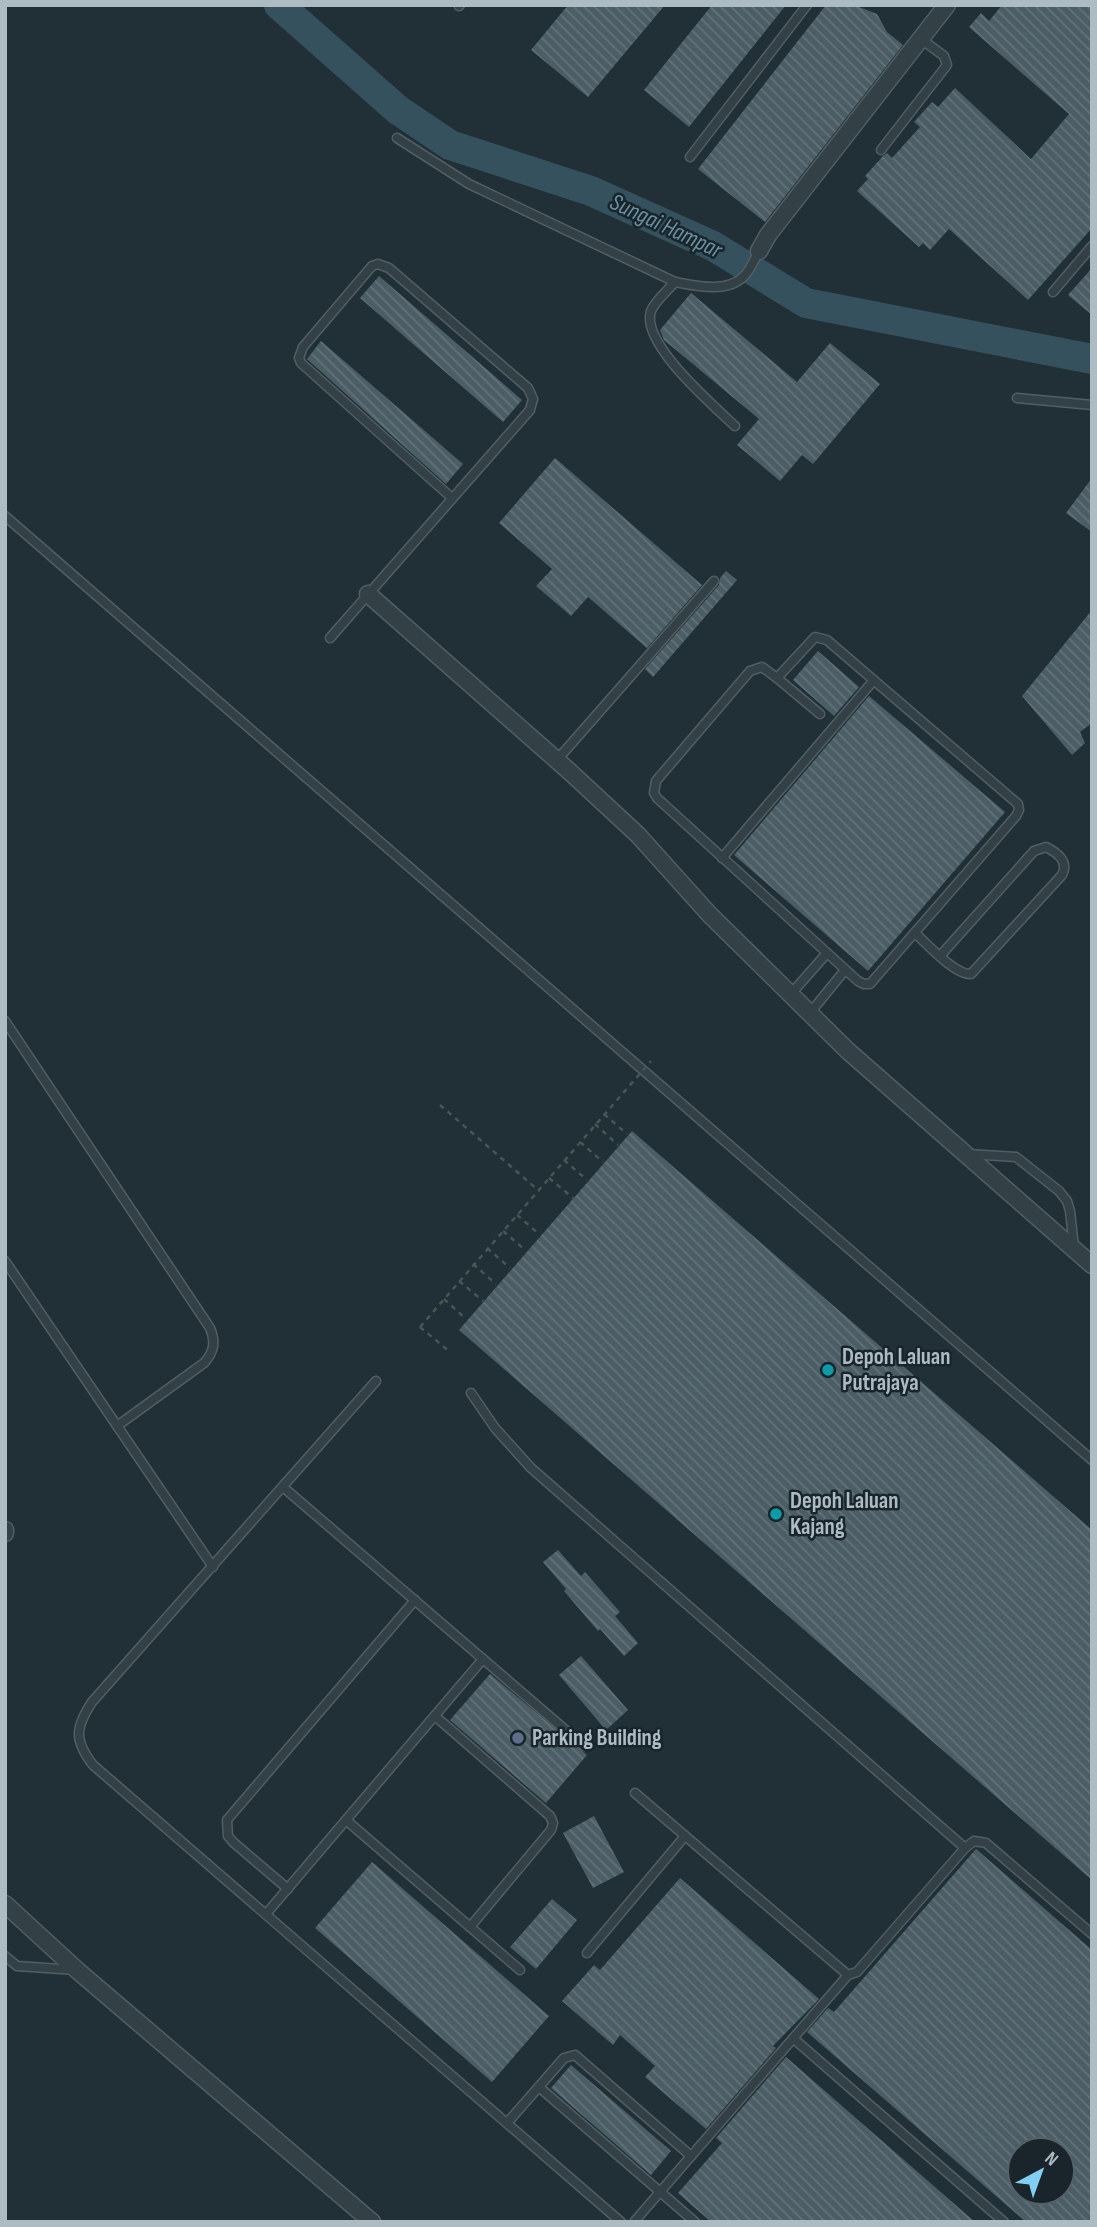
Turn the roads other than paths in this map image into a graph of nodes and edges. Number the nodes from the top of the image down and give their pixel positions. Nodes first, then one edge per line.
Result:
1 (807, 5) edge
2 (947, 5) edge
3 (922, 39) junction
4 (397, 138) dead end
5 (881, 149) dead end
6 (690, 157) dead end
7 (1092, 246) edge
8 (759, 251) joint
9 (675, 282) junction
10 (1053, 292) dead end
11 (1017, 398) dead end
12 (1092, 405) edge
13 (735, 426) dead end
14 (452, 498) junction
15 (5, 516) edge
16 (714, 581) dead end
17 (368, 594) junction
18 (330, 638) dead end
19 (778, 678) junction
20 (874, 680) junction
21 (820, 714) dead end
22 (557, 760) junction
23 (722, 858) junction
24 (915, 933) junction
25 (827, 953) junction
26 (940, 956) junction
27 (845, 971) junction
28 (790, 995) junction
29 (810, 1013) junction
30 (5, 1021) edge
31 (965, 1154) junction
32 (1075, 1250) junction
33 (5, 1261) edge
34 (1092, 1265) edge
35 (376, 1381) dead end
36 (471, 1393) dead end
37 (117, 1426) junction
38 (1092, 1460) edge
39 (283, 1487) junction
40 (213, 1567) junction
41 (415, 1600) junction
42 (484, 1659) junction
43 (435, 1716) junction
44 (584, 1746) dead end
45 (635, 1793) dead end
46 (346, 1820) junction
47 (685, 1836) junction
48 (965, 1848) junction
49 (288, 1889) junction
50 (5, 1904) edge
51 (266, 1914) junction
52 (470, 1927) junction
53 (1092, 1934) edge
54 (587, 1953) dead end
55 (5, 1956) edge
56 (78, 1970) junction
57 (520, 1970) dead end
58 (848, 1975) junction
59 (794, 2039) junction
60 (539, 2087) junction
61 (507, 2123) junction
62 (691, 2155) junction
63 (660, 2192) junction
64 (372, 2222) edge
65 (621, 2222) edge
66 (634, 2222) edge
67 (695, 2222) edge
68 (1004, 2222) edge

1 - 6 lane
2 - 3 street
3 - 5 lane
3 - 8 street
4 - 9 lane
7 - 10 lane
8 - 9 lane
9 - 13 lane
11 - 12 lane
14 - 14 lane
14 - 17 lane
15 - 38 lane
16 - 22 lane
17 - 18 lane
17 - 22 street
19 - 20 lane
19 - 21 lane
19 - 23 lane
20 - 23 lane
20 - 24 lane
22 - 28 street
23 - 25 lane
24 - 26 lane
24 - 27 lane
25 - 27 lane
25 - 28 lane
26 - 26 lane
27 - 29 lane
28 - 29 street
29 - 31 street
30 - 37 lane
31 - 32 street
31 - 32 lane
32 - 34 street
33 - 37 lane
35 - 39 lane
36 - 48 lane
37 - 40 lane
39 - 40 lane
39 - 41 lane
40 - 51 lane
41 - 42 lane
41 - 49 lane
42 - 43 lane
42 - 44 lane
43 - 46 lane
43 - 52 lane
45 - 47 lane
46 - 49 lane
46 - 52 lane
47 - 54 lane
47 - 58 lane
48 - 53 lane
48 - 58 lane
49 - 51 lane
50 - 56 street
51 - 61 lane
52 - 57 lane
55 - 56 lane
56 - 64 street
58 - 59 lane
59 - 62 lane
59 - 68 lane
60 - 61 lane
60 - 62 lane
60 - 63 lane
61 - 65 lane
62 - 63 lane
63 - 66 lane
63 - 67 lane

